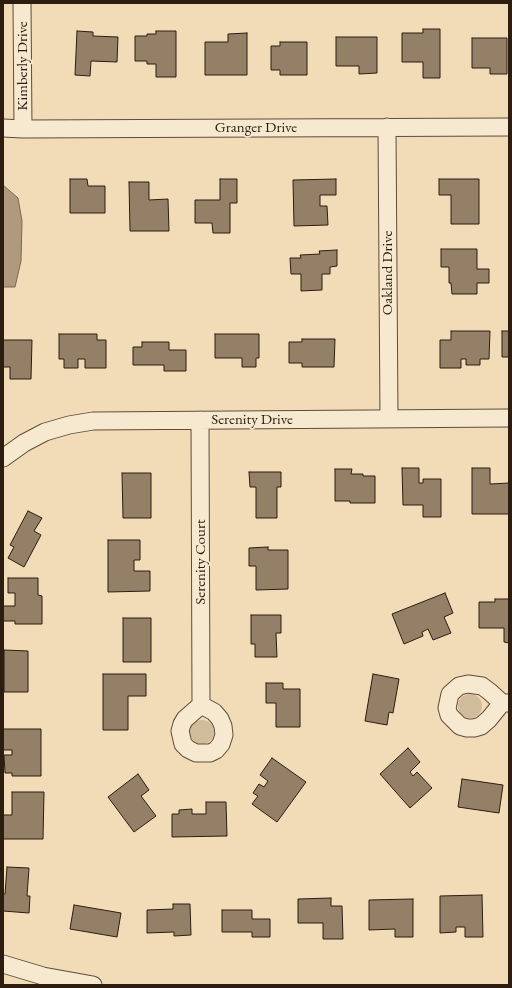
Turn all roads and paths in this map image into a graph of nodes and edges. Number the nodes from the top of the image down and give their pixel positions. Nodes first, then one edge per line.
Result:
1 (22, 3) edge
2 (387, 127) junction
3 (509, 127) edge
4 (3, 128) edge
5 (23, 129) junction
6 (509, 418) edge
7 (389, 419) junction
8 (200, 420) junction
9 (5, 451) edge
10 (201, 705) dead end
11 (3, 964) edge
12 (33, 979) edge
13 (93, 985) edge

1 - 5 street, Kimberly Drive
2 - 3 street, Granger Drive
2 - 5 street, Granger Drive
2 - 7 street, Oakland Drive
4 - 5 street, Granger Drive
6 - 7 street, Serenity Drive
7 - 8 street, Serenity Drive
8 - 9 street, Serenity Drive
8 - 10 street, Serenity Court
11 - 12 street
12 - 13 street

